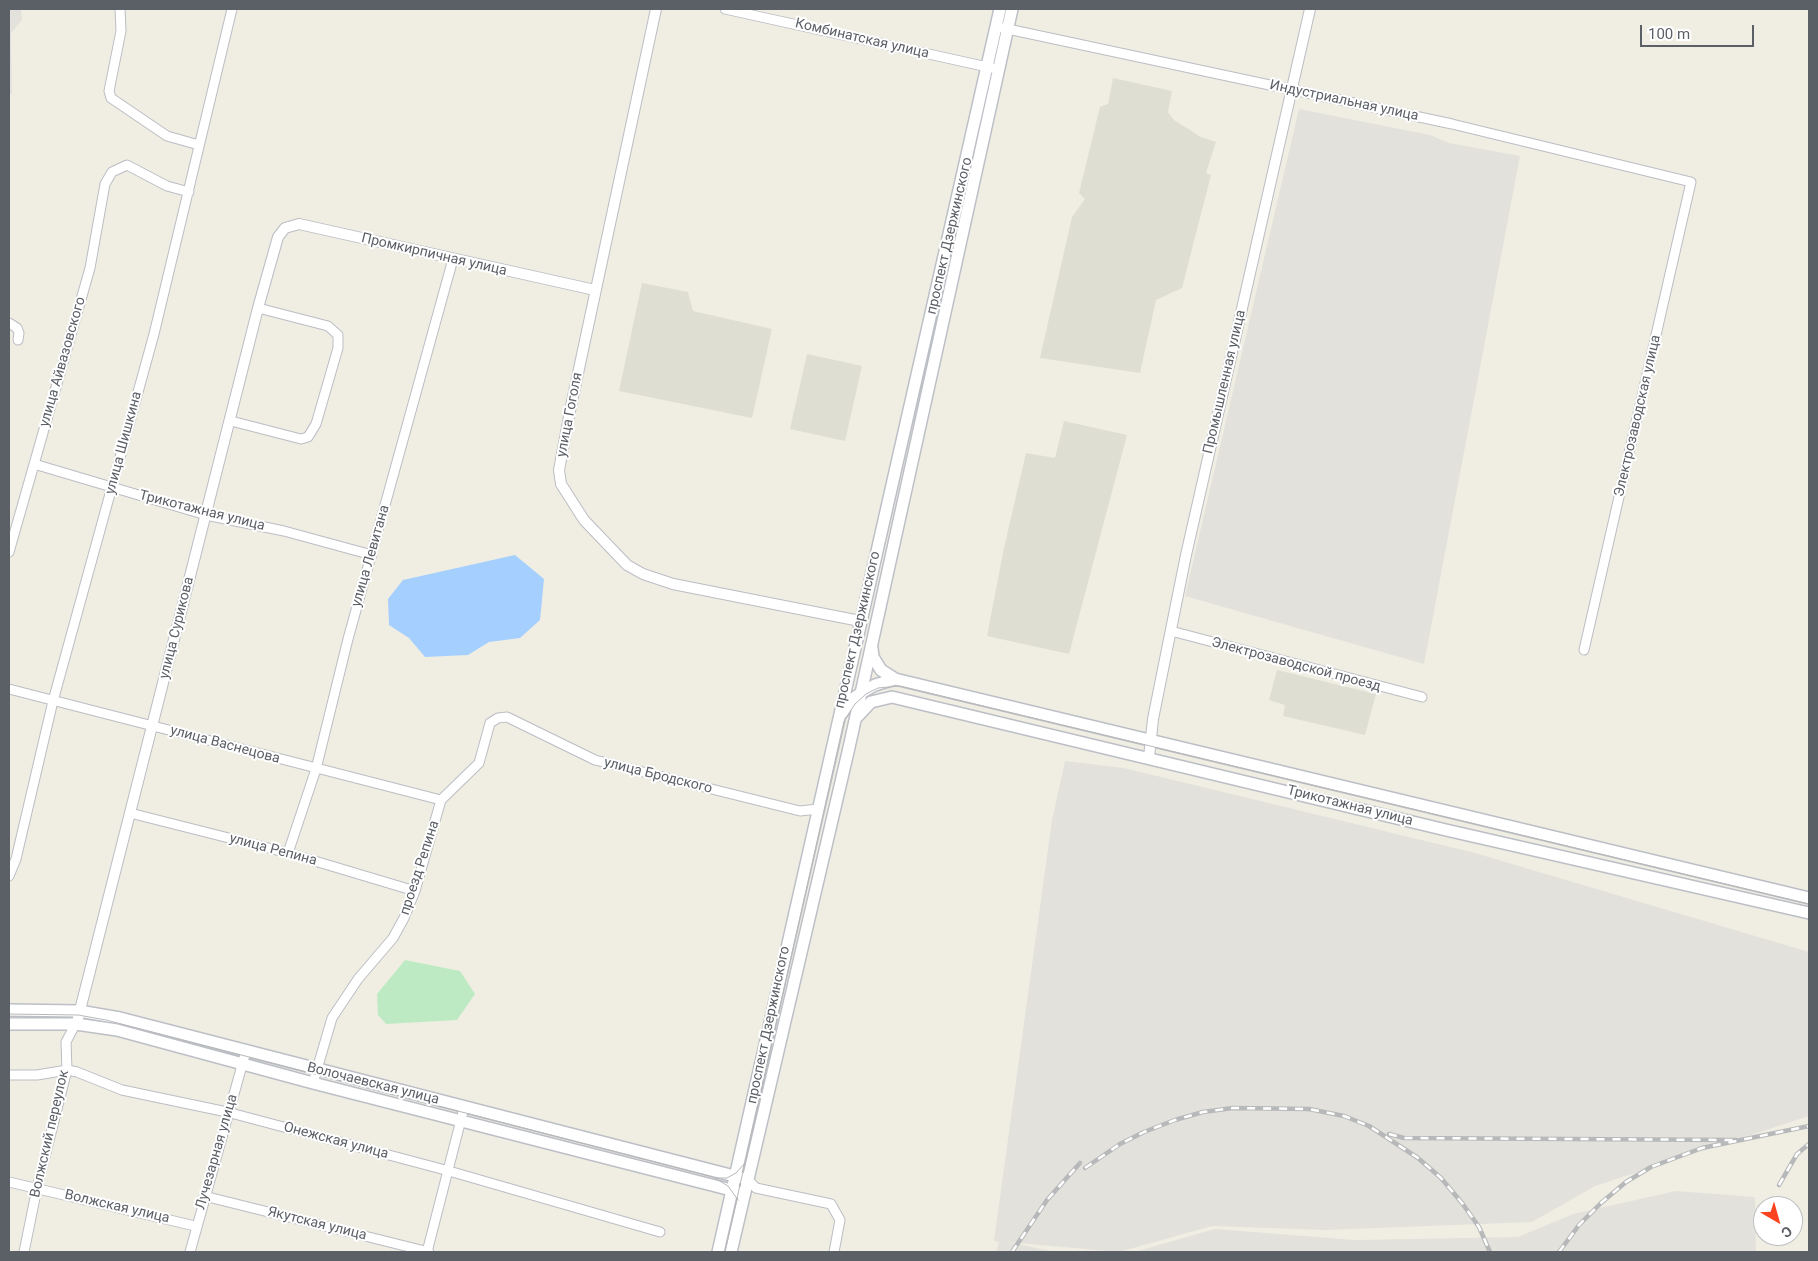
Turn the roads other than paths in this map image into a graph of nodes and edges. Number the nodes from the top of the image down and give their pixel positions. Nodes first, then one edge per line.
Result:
1 (120, 9) edge
2 (232, 9) edge
3 (656, 9) edge
4 (725, 9) edge
5 (1000, 9) edge
6 (1012, 9) edge
7 (1310, 9) edge
8 (996, 27) junction
9 (1008, 28) junction
10 (986, 67) junction
11 (999, 69) junction
12 (1293, 90) junction
13 (199, 145) junction
14 (1691, 182) joint
15 (189, 192) junction
16 (278, 237) joint
17 (453, 259) junction
18 (595, 290) junction
19 (258, 308) junction
20 (9, 324) edge
21 (18, 340) dead end
22 (231, 421) junction
23 (34, 464) junction
24 (111, 488) junction
25 (206, 515) junction
26 (9, 552) edge
27 (372, 555) junction
28 (860, 621) junction
29 (1171, 631) junction
30 (856, 642) junction
31 (871, 643) junction
32 (1584, 650) dead end
33 (865, 672) junction
34 (895, 680) junction
35 (875, 685) junction
36 (9, 688) edge
37 (861, 693) junction
38 (892, 697) junction
39 (1422, 697) dead end
40 (53, 701) junction
41 (507, 717) joint
42 (838, 720) junction
43 (855, 720) junction
44 (153, 726) junction
45 (1150, 739) junction
46 (1149, 758) junction
47 (316, 769) junction
48 (441, 800) junction
49 (818, 809) junction
50 (130, 813) junction
51 (288, 853) junction
52 (9, 876) edge
53 (415, 891) junction
54 (1809, 898) edge
55 (1809, 913) edge
56 (9, 1010) edge
57 (78, 1017) junction
58 (9, 1024) edge
59 (246, 1051) junction
60 (243, 1063) junction
61 (67, 1070) junction
62 (317, 1070) junction
63 (9, 1075) edge
64 (313, 1083) junction
65 (464, 1108) junction
66 (227, 1112) junction
67 (461, 1121) junction
68 (449, 1171) junction
69 (735, 1177) junction
70 (9, 1182) edge
71 (752, 1184) junction
72 (37, 1188) junction
73 (732, 1190) junction
74 (745, 1193) junction
75 (204, 1196) junction
76 (196, 1226) junction
77 (660, 1232) dead end
78 (24, 1252) edge
79 (190, 1252) edge
80 (428, 1252) edge
81 (718, 1252) edge
82 (731, 1252) edge
83 (834, 1252) edge

1 - 13 street
2 - 13 street, улица Шишкина
3 - 18 street, улица Гоголя
4 - 10 street, Комбинатская улица
5 - 8 main road, проспект Дзержинского
6 - 9 main road, проспект Дзержинского
7 - 12 street, Промышленная улица
8 - 9 street, Индустриальная улица
8 - 10 main road, проспект Дзержинского
9 - 11 main road, проспект Дзержинского
9 - 12 street, Индустриальная улица
10 - 11 street, Комбинатская улица
10 - 28 main road, проспект Дзержинского
11 - 31 main road, проспект Дзержинского
12 - 14 street, Индустриальная улица
12 - 29 street, Промышленная улица
13 - 15 street, улица Шишкина
14 - 32 street, Электрозаводская улица
15 - 23 street, улица Айвазовского
15 - 24 street, улица Шишкина
16 - 17 street, Промкирпичная улица
16 - 19 street, улица Сурикова
17 - 18 street, Промкирпичная улица
17 - 27 street, улица Левитана
18 - 28 street, улица Гоголя
19 - 22 street, улица Сурикова
19 - 22 street
20 - 21 street
22 - 25 street, улица Сурикова
23 - 24 street, Трикотажная улица
23 - 26 street, улица Айвазовского
24 - 25 street, Трикотажная улица
24 - 40 street, улица Шишкина
25 - 27 street, Трикотажная улица
25 - 44 street, улица Сурикова
27 - 47 street, улица Левитана
28 - 30 main road, проспект Дзержинского
29 - 39 street, Электрозаводской проезд
29 - 45 street, Промышленная улица
30 - 33 main road
30 - 42 main road, проспект Дзержинского
31 - 33 main road, проспект Дзержинского
31 - 34 main road
33 - 35 main road
33 - 37 main road, проспект Дзержинского
34 - 35 main road
34 - 45 main road, Трикотажная улица
35 - 37 main road
35 - 38 main road
36 - 40 street, улица Васнецова
37 - 42 main road
37 - 43 main road, проспект Дзержинского
38 - 43 main road
38 - 46 main road, Трикотажная улица
40 - 44 street, улица Васнецова
40 - 52 street, улица Шишкина
41 - 48 street, проезд Репина
41 - 49 street, улица Бродского
42 - 49 main road, проспект Дзержинского
43 - 71 main road, проспект Дзержинского
44 - 47 street, улица Васнецова
44 - 50 street, улица Сурикова
45 - 46 street, Промышленная улица
45 - 54 main road, Трикотажная улица
46 - 55 main road, Трикотажная улица
47 - 48 street, улица Васнецова
47 - 51 street, улица Левитана
48 - 53 street, проезд Репина
49 - 69 main road, проспект Дзержинского
50 - 51 street, улица Репина
50 - 57 street, улица Сурикова
51 - 53 street, улица Репина
53 - 62 street, проезд Репина
56 - 57 main road, Волочаевская улица
57 - 58 main road, Волочаевская улица
57 - 59 main road, Волочаевская улица
57 - 60 main road, Волочаевская улица
57 - 61 street, Волжский переулок
59 - 60 street, Лучезарная улица
59 - 62 main road, Волочаевская улица
60 - 64 main road, Волочаевская улица
60 - 66 street, Лучезарная улица
61 - 63 street, Онежская улица
61 - 66 street, Онежская улица
61 - 72 street, Волжский переулок
62 - 64 street, проезд Репина
62 - 65 main road, Волочаевская улица
64 - 67 main road, Волочаевская улица
65 - 67 street
65 - 69 main road, Волочаевская улица
66 - 68 street, Онежская улица
66 - 75 street, Лучезарная улица
67 - 68 street
67 - 73 main road, Волочаевская улица
68 - 77 street, Онежская улица
68 - 80 street
69 - 71 main road, Волочаевская улица
69 - 73 main road, проспект Дзержинского
70 - 72 street, Волжская улица
71 - 74 main road, проспект Дзержинского
71 - 83 street
72 - 76 street, Волжская улица
72 - 78 street, Волжский переулок
73 - 74 main road, Волочаевская улица
73 - 81 main road, проспект Дзержинского
74 - 82 main road, проспект Дзержинского
75 - 76 street, Лучезарная улица
75 - 80 street, Якутская улица
76 - 79 street, Лучезарная улица

